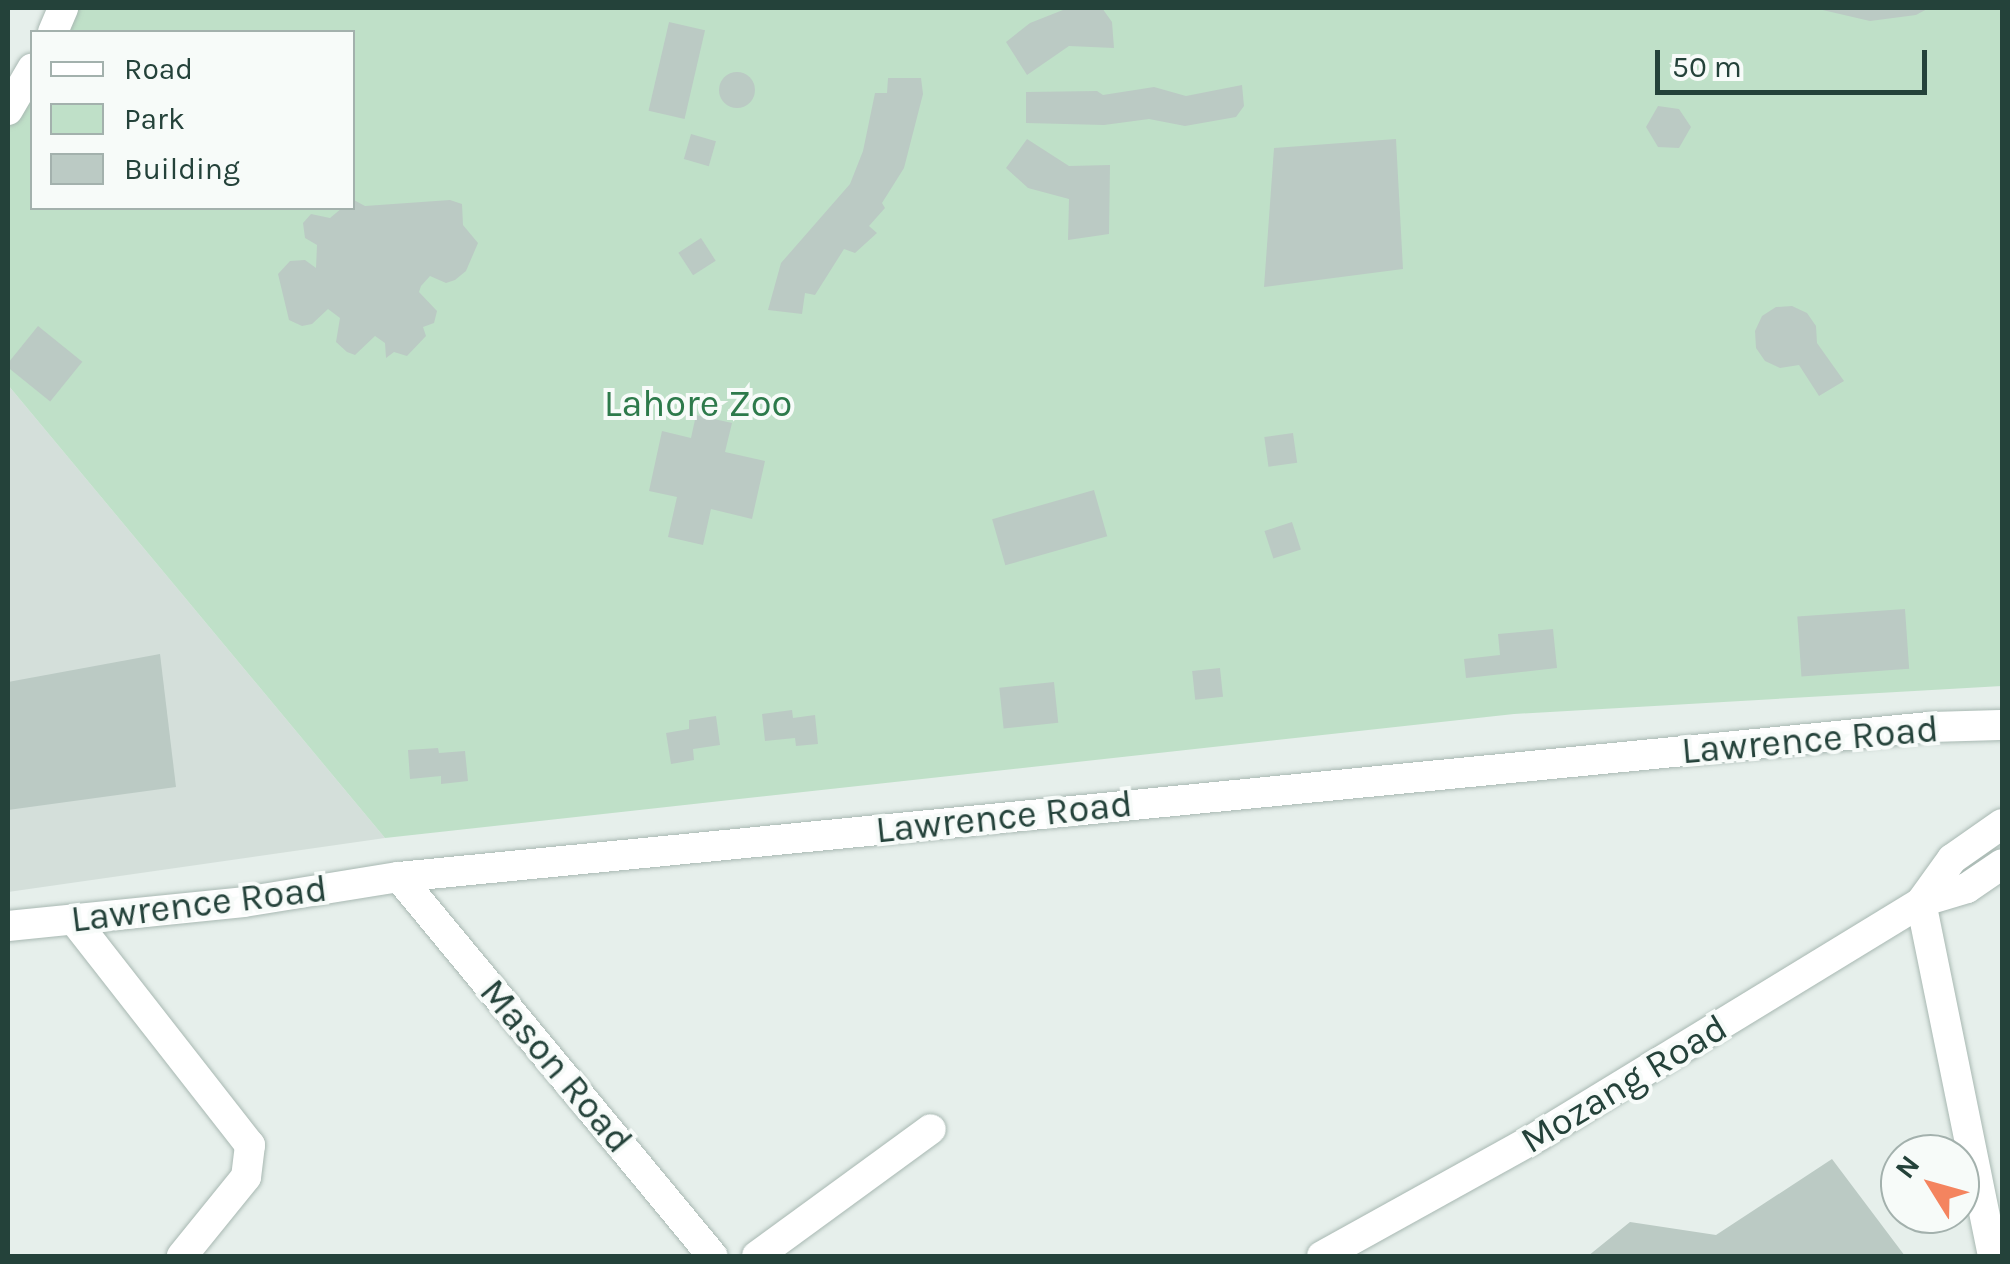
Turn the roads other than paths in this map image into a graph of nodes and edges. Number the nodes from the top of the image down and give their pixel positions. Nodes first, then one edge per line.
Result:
1 (30, 72) edge
2 (8, 110) edge
3 (2002, 725) edge
4 (2002, 824) edge
5 (2002, 864) edge
6 (399, 876) junction
7 (1922, 902) junction
8 (74, 920) junction
9 (8, 926) edge
10 (931, 1129) dead end
11 (182, 1256) edge
12 (712, 1256) edge
13 (757, 1256) edge
14 (1322, 1256) edge
15 (1993, 1256) edge

1 - 2 main road
3 - 6 main road, Lawrence Road
4 - 7 main road, Mozang Road
5 - 7 main road, Mozang Road
6 - 8 main road, Lawrence Road
6 - 12 main road, Mason Road
7 - 14 main road, Mozang Road
7 - 15 main road
8 - 9 main road, Lawrence Road
8 - 11 main road
10 - 13 main road

